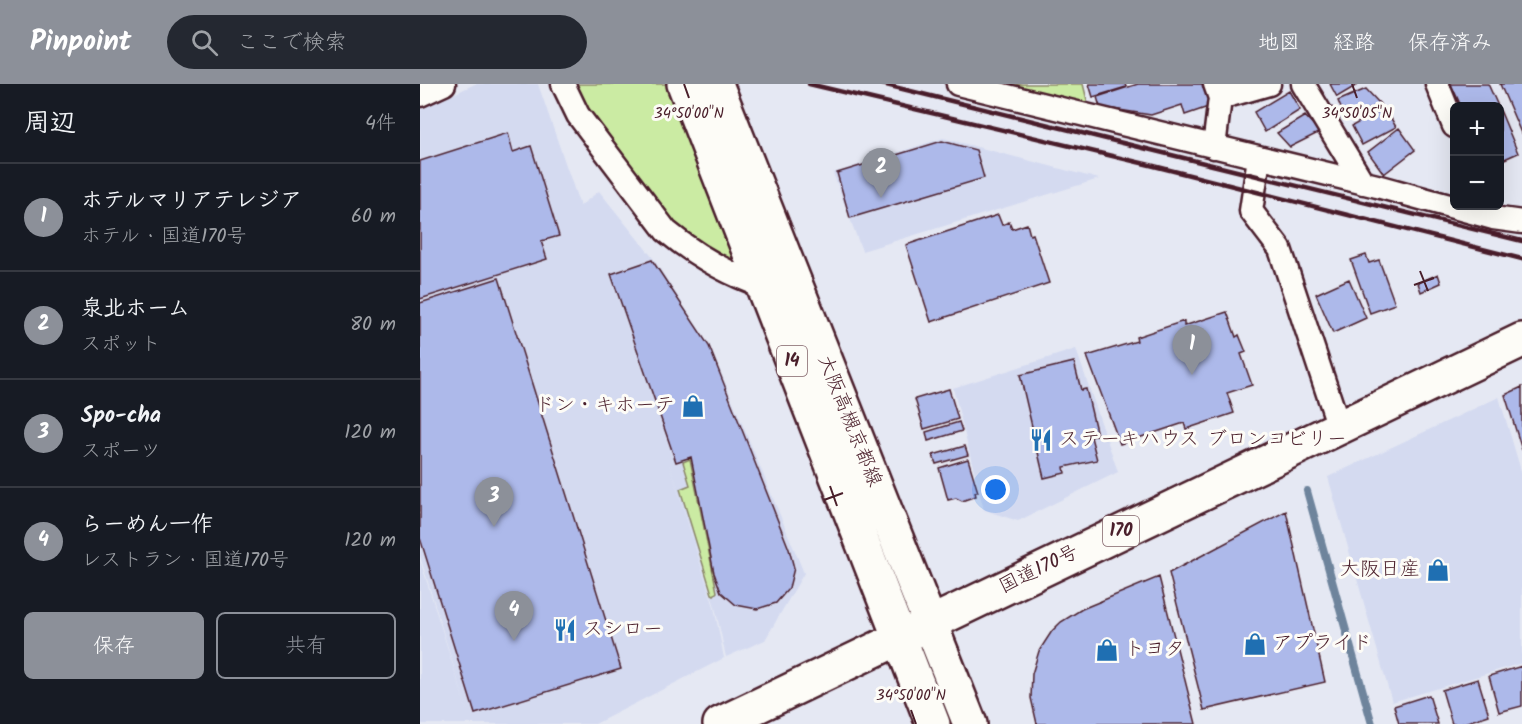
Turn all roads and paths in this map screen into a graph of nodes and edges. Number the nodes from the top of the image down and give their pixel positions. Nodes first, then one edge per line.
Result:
1 (444, 84) edge
2 (563, 84) edge
3 (684, 84) edge
4 (716, 84) edge
5 (958, 84) edge
6 (1269, 84) edge
7 (1304, 84) edge
8 (1437, 84) edge
9 (1217, 91) edge
10 (420, 95) edge
11 (1450, 114) edge
12 (1214, 147) junction
13 (1259, 158) junction
14 (1363, 183) junction
15 (1491, 212) edge
16 (1522, 222) edge
17 (763, 286) junction
18 (1522, 340) edge
19 (1339, 427) junction
20 (931, 622) junction
21 (901, 637) junction
22 (720, 724) edge
23 (933, 724) edge
24 (970, 724) edge

1 - 10 street
2 - 17 street
3 - 17 main road, 大阪高槻京都線 / 14
4 - 20 main road, 大阪高槻京都線 / 14
5 - 12 street
6 - 9 street
7 - 14 street
8 - 11 street
9 - 12 street
12 - 13 street
13 - 14 street
13 - 19 street
14 - 15 street
15 - 16 street
17 - 21 main road, 大阪高槻京都線 / 14
18 - 19 main road, 国道170号 / 170
19 - 20 main road, 国道170号 / 170
20 - 21 main road, 国道170号 / 170
20 - 24 main road, 大阪高槻京都線 / 14
21 - 22 main road, 国道170号 / 170
21 - 23 main road, 大阪高槻京都線 / 14

